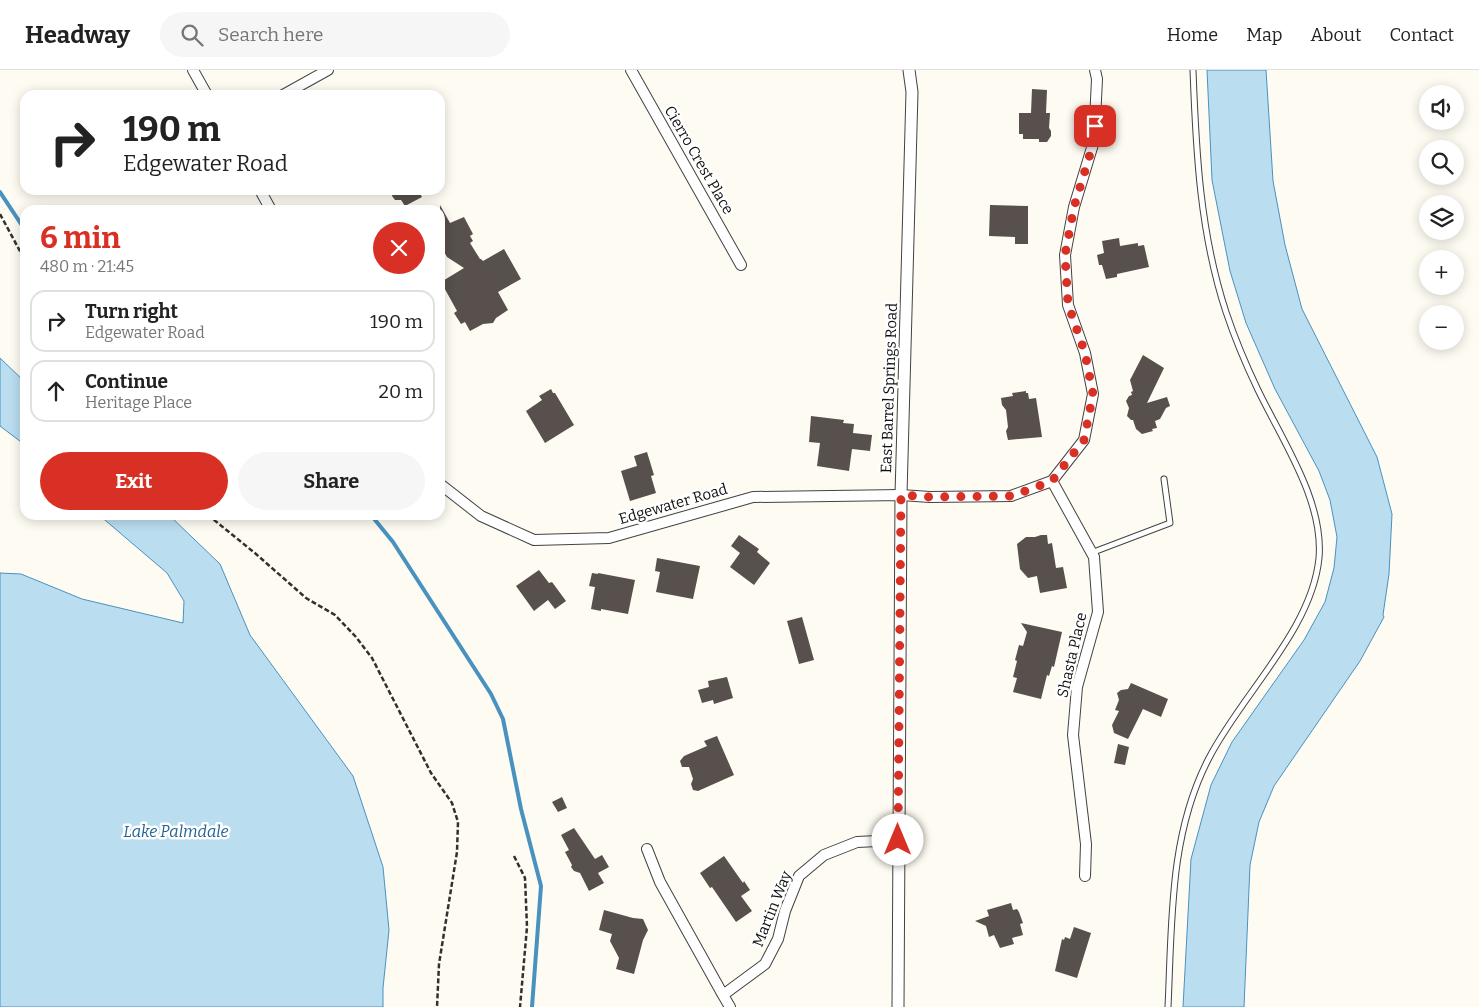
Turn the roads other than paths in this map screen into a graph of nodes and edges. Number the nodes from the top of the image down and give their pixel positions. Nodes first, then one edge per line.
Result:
1 (193, 70) edge
2 (328, 70) edge
3 (631, 70) edge
4 (909, 70) edge
5 (1095, 70) edge
6 (1193, 70) edge
7 (203, 90) edge
8 (292, 90) edge
9 (741, 265) dead end
10 (1164, 479) dead end
11 (1052, 481) junction
12 (445, 488) edge
13 (901, 495) junction
14 (1091, 553) junction
15 (898, 840) junction
16 (647, 849) dead end
17 (1085, 876) dead end
18 (723, 995) junction
19 (730, 1007) edge
20 (898, 1007) edge
21 (1168, 1007) edge

1 - 7 street
2 - 8 street
3 - 9 street, Cierro Crest Place
4 - 13 street, East Barrel Springs Road
5 - 11 street
6 - 21 lane
10 - 14 lane
11 - 13 street, Edgewater Road
11 - 14 street, Shasta Place
12 - 13 street, Edgewater Road
13 - 15 street, East Barrel Springs Road
14 - 17 street, Shasta Place
15 - 18 street, Martin Way
15 - 20 street, East Barrel Springs Road
16 - 18 street
18 - 19 street

